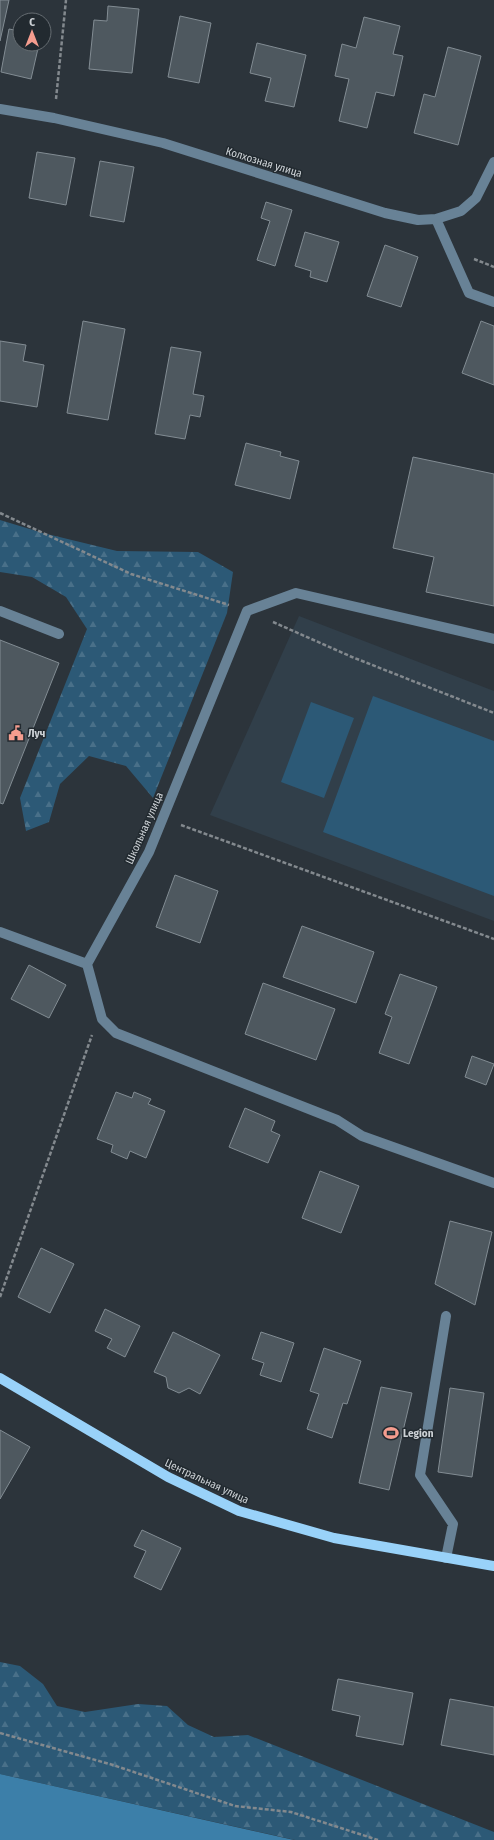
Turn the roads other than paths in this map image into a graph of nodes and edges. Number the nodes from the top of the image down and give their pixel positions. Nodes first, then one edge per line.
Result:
1 (0, 109) edge
2 (494, 162) edge
3 (436, 220) junction
4 (494, 302) edge
5 (0, 611) edge
6 (59, 634) dead end
7 (494, 639) edge
8 (0, 932) edge
9 (87, 964) junction
10 (494, 1183) edge
11 (446, 1316) dead end
12 (0, 1378) edge
13 (446, 1558) junction
14 (494, 1566) edge

1 - 3 street, Колхозная улица
2 - 3 street, Колхозная улица
3 - 4 street
5 - 6 street
7 - 9 street, Школьная улица
8 - 9 street
9 - 10 street
11 - 13 street
12 - 13 main road, Центральная улица
13 - 14 main road, Центральная улица

